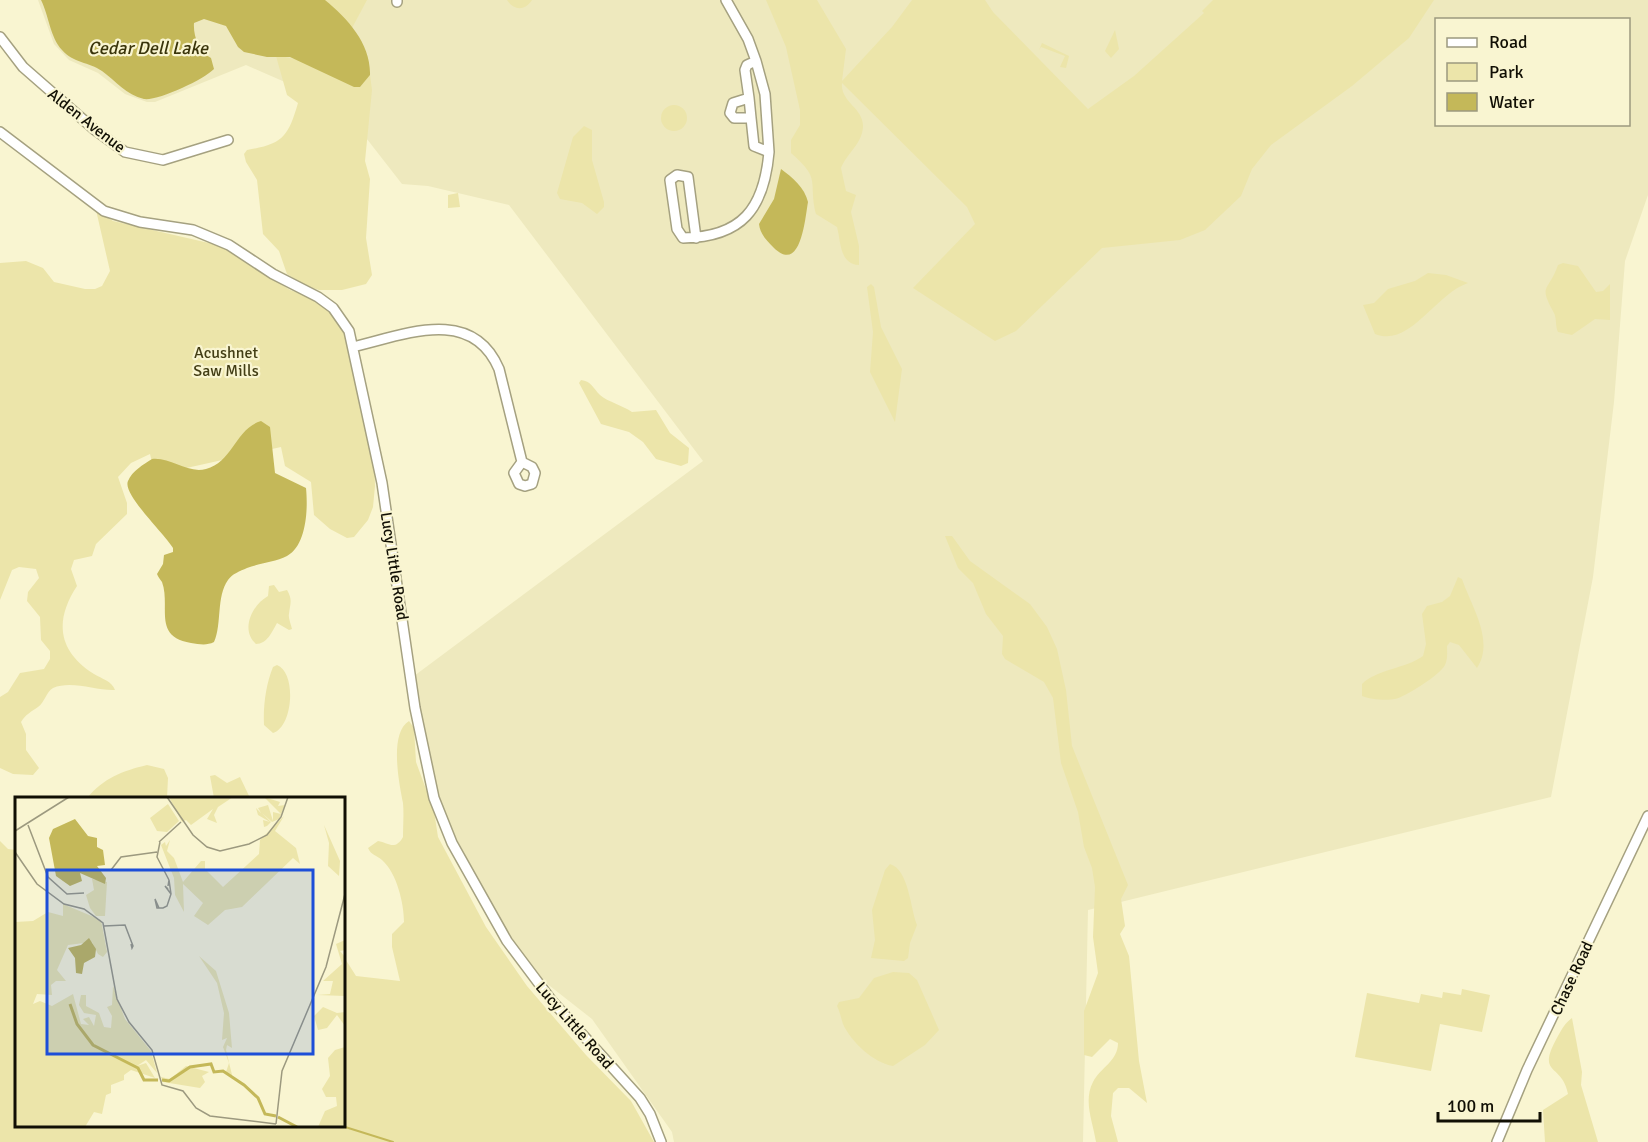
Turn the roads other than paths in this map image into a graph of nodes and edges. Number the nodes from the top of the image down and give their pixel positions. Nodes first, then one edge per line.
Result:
1 (726, 0) edge
2 (0, 37) edge
3 (756, 61) junction
4 (749, 98) junction
5 (751, 118) junction
6 (0, 132) edge
7 (228, 140) dead end
8 (770, 152) junction
9 (696, 237) junction
10 (354, 347) junction
11 (522, 462) dead end
12 (1648, 816) edge
13 (661, 1142) edge
14 (1497, 1142) edge

1 - 3 street
2 - 7 street, Alden Avenue
3 - 4 street
3 - 8 street
4 - 5 street
4 - 5 street
5 - 8 street
6 - 10 street, Lucy Little Road
8 - 9 street
9 - 9 street
10 - 11 street
10 - 13 street, Lucy Little Road
12 - 14 street, Chase Road

